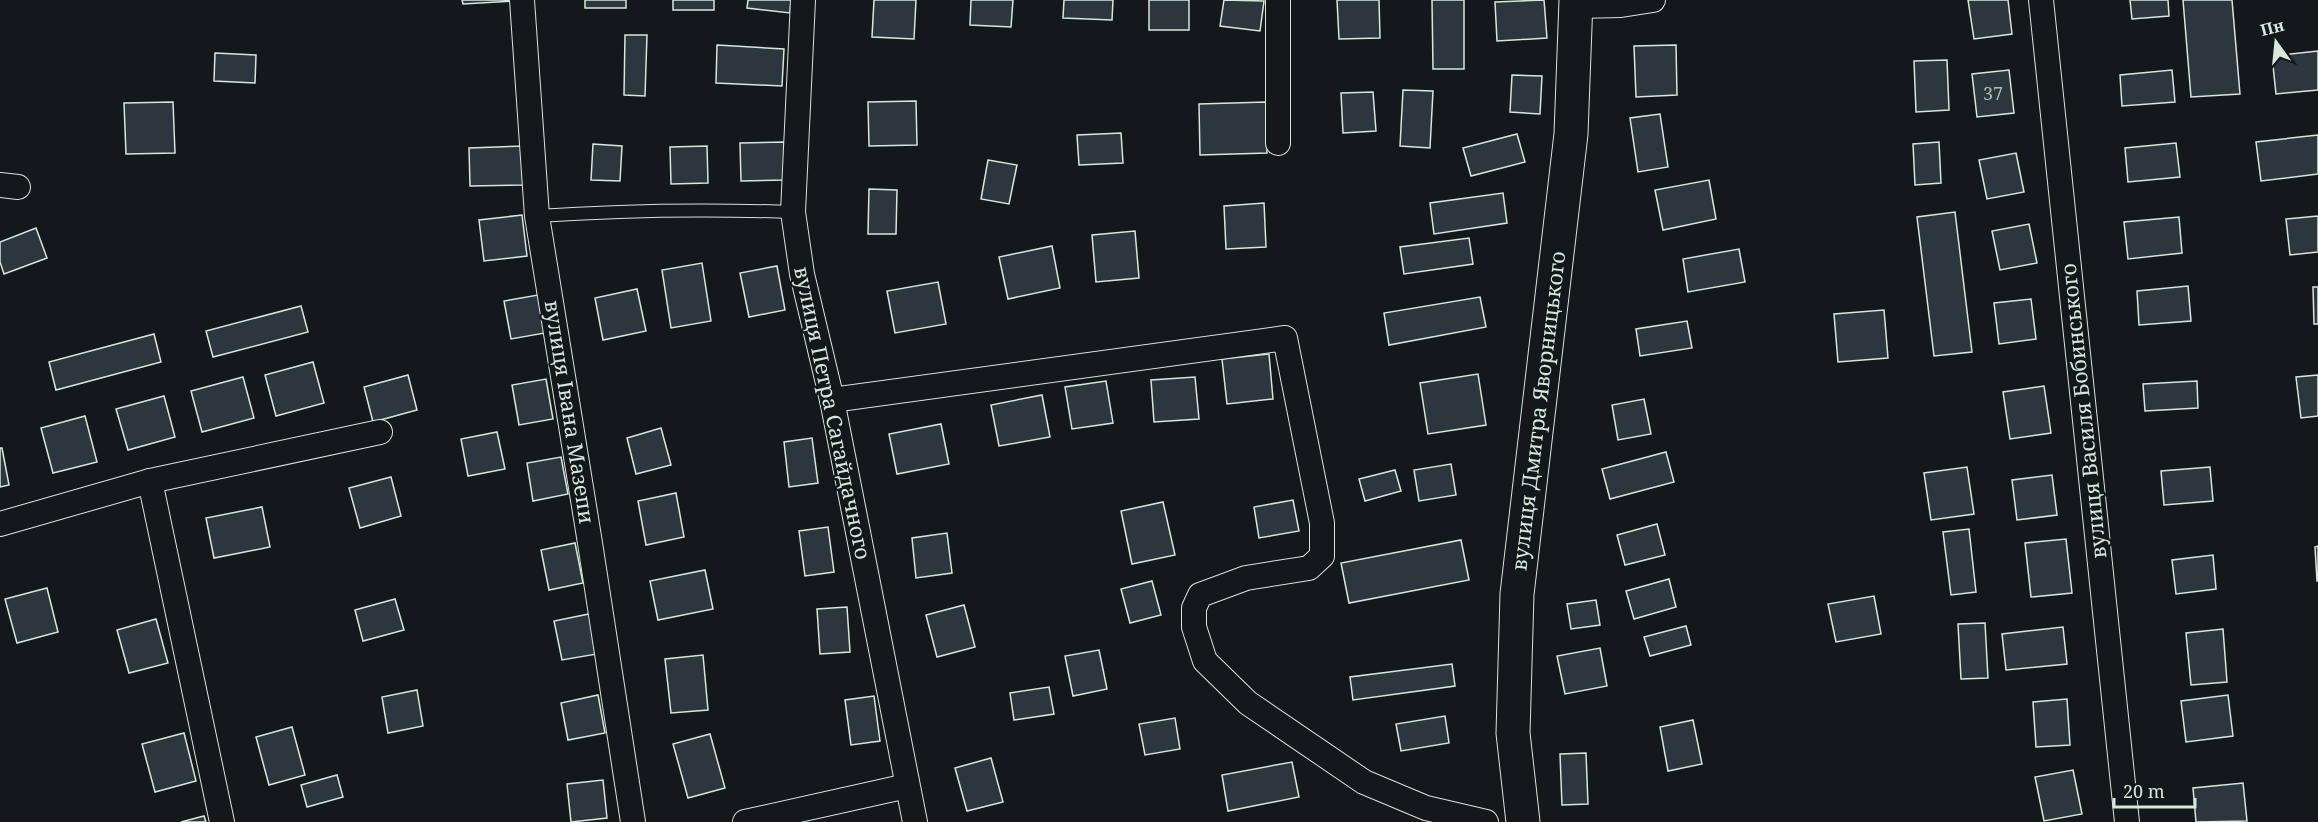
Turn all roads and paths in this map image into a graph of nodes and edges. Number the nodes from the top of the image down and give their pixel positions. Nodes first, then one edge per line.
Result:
1 (522, 0) edge
2 (803, 0) edge
3 (1278, 0) edge
4 (1653, 0) edge
5 (2041, 0) edge
6 (1576, 3) edge
7 (1278, 143) dead end
8 (793, 212) junction
9 (537, 216) junction
10 (832, 400) junction
11 (380, 432) dead end
12 (150, 481) junction
13 (0, 524) edge
14 (906, 786) junction
15 (222, 822) edge
16 (633, 822) edge
17 (745, 822) edge
18 (915, 822) edge
19 (1486, 822) edge
20 (1523, 822) edge
21 (2127, 822) edge

1 - 9 street, вулиця Івана Мазепи
2 - 8 street, вулиця Петра Сагайдачного
3 - 7 street
4 - 6 street
5 - 21 street, вулиця Василя Бобинського
6 - 20 street, вулиця Дмитра Яворницького
8 - 9 lane
8 - 10 street, вулиця Петра Сагайдачного
9 - 16 street, вулиця Івана Мазепи
10 - 14 street, вулиця Петра Сагайдачного
10 - 19 street
11 - 12 street
12 - 13 street
12 - 15 street
14 - 17 street
14 - 18 street, вулиця Петра Сагайдачного

